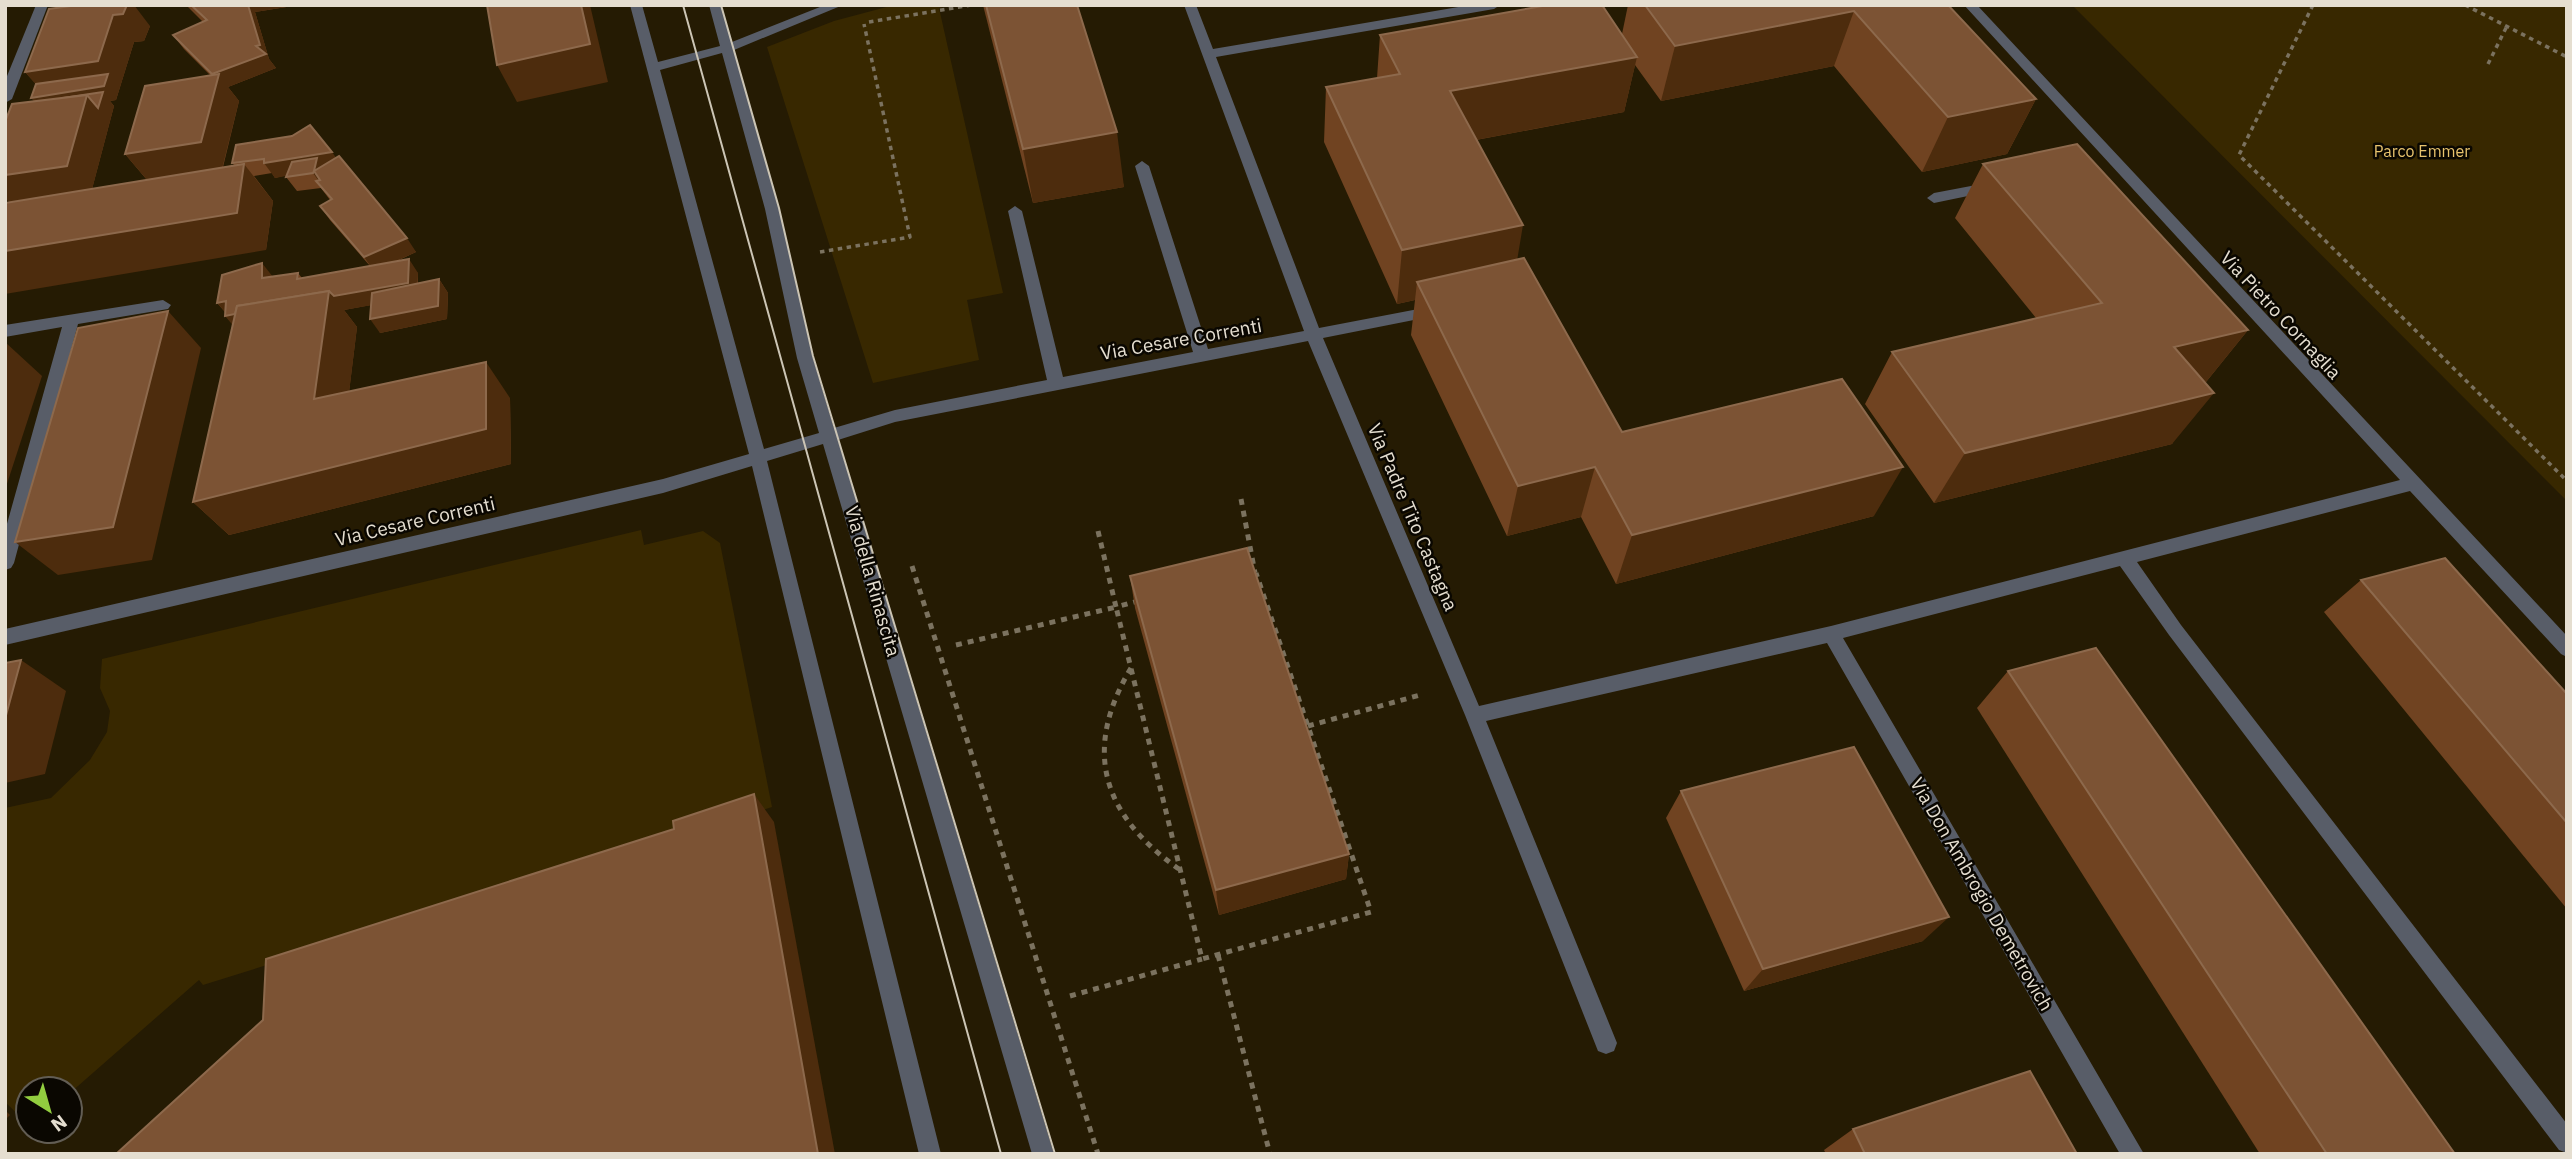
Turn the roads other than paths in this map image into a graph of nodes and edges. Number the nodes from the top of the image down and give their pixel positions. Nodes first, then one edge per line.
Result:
1 (42, 5) edge
2 (636, 5) edge
3 (715, 5) edge
4 (837, 5) edge
5 (1189, 5) edge
6 (1494, 5) edge
7 (1970, 5) edge
8 (727, 48) junction
9 (1210, 54) junction
10 (654, 67) junction
11 (5, 99) edge
12 (1142, 166) dead end
13 (2012, 183) edge
14 (1934, 198) dead end
15 (1015, 211) dead end
16 (163, 306) dead end
17 (1450, 308) edge
18 (72, 320) junction
19 (5, 331) edge
20 (1314, 336) junction
21 (1203, 358) junction
22 (1056, 383) junction
23 (830, 436) junction
24 (758, 458) junction
25 (2411, 484) junction
26 (2125, 559) junction
27 (5, 563) edge
28 (1831, 634) junction
29 (5, 637) edge
30 (2567, 649) edge
31 (1474, 715) junction
32 (1606, 1044) dead end
33 (2567, 1142) edge
34 (930, 1154) edge
35 (1043, 1154) edge
36 (2133, 1154) edge

1 - 11 street
2 - 10 street
3 - 8 street, Via della Rinascita
4 - 8 street
5 - 9 street, Via Padre Tito Castagna
6 - 9 street
7 - 25 street, Via Pietro Cornaglia
8 - 10 street
8 - 23 street, Via della Rinascita
9 - 20 street, Via Padre Tito Castagna
10 - 24 street
12 - 21 street
13 - 14 street
15 - 22 street
16 - 18 street
17 - 20 street, Via Cesare Correnti
18 - 19 street
18 - 27 street
20 - 21 street, Via Cesare Correnti
20 - 31 street, Via Padre Tito Castagna
21 - 22 street, Via Cesare Correnti
22 - 23 street, Via Cesare Correnti
23 - 24 street, Via Cesare Correnti
23 - 35 street, Via della Rinascita
24 - 29 street, Via Cesare Correnti
24 - 34 street
25 - 26 street
25 - 30 street, Via Pietro Cornaglia
26 - 28 street
26 - 33 street
28 - 31 street
28 - 36 street, Via Don Ambrogio Demetrovich
31 - 32 street, Via Padre Tito Castagna

